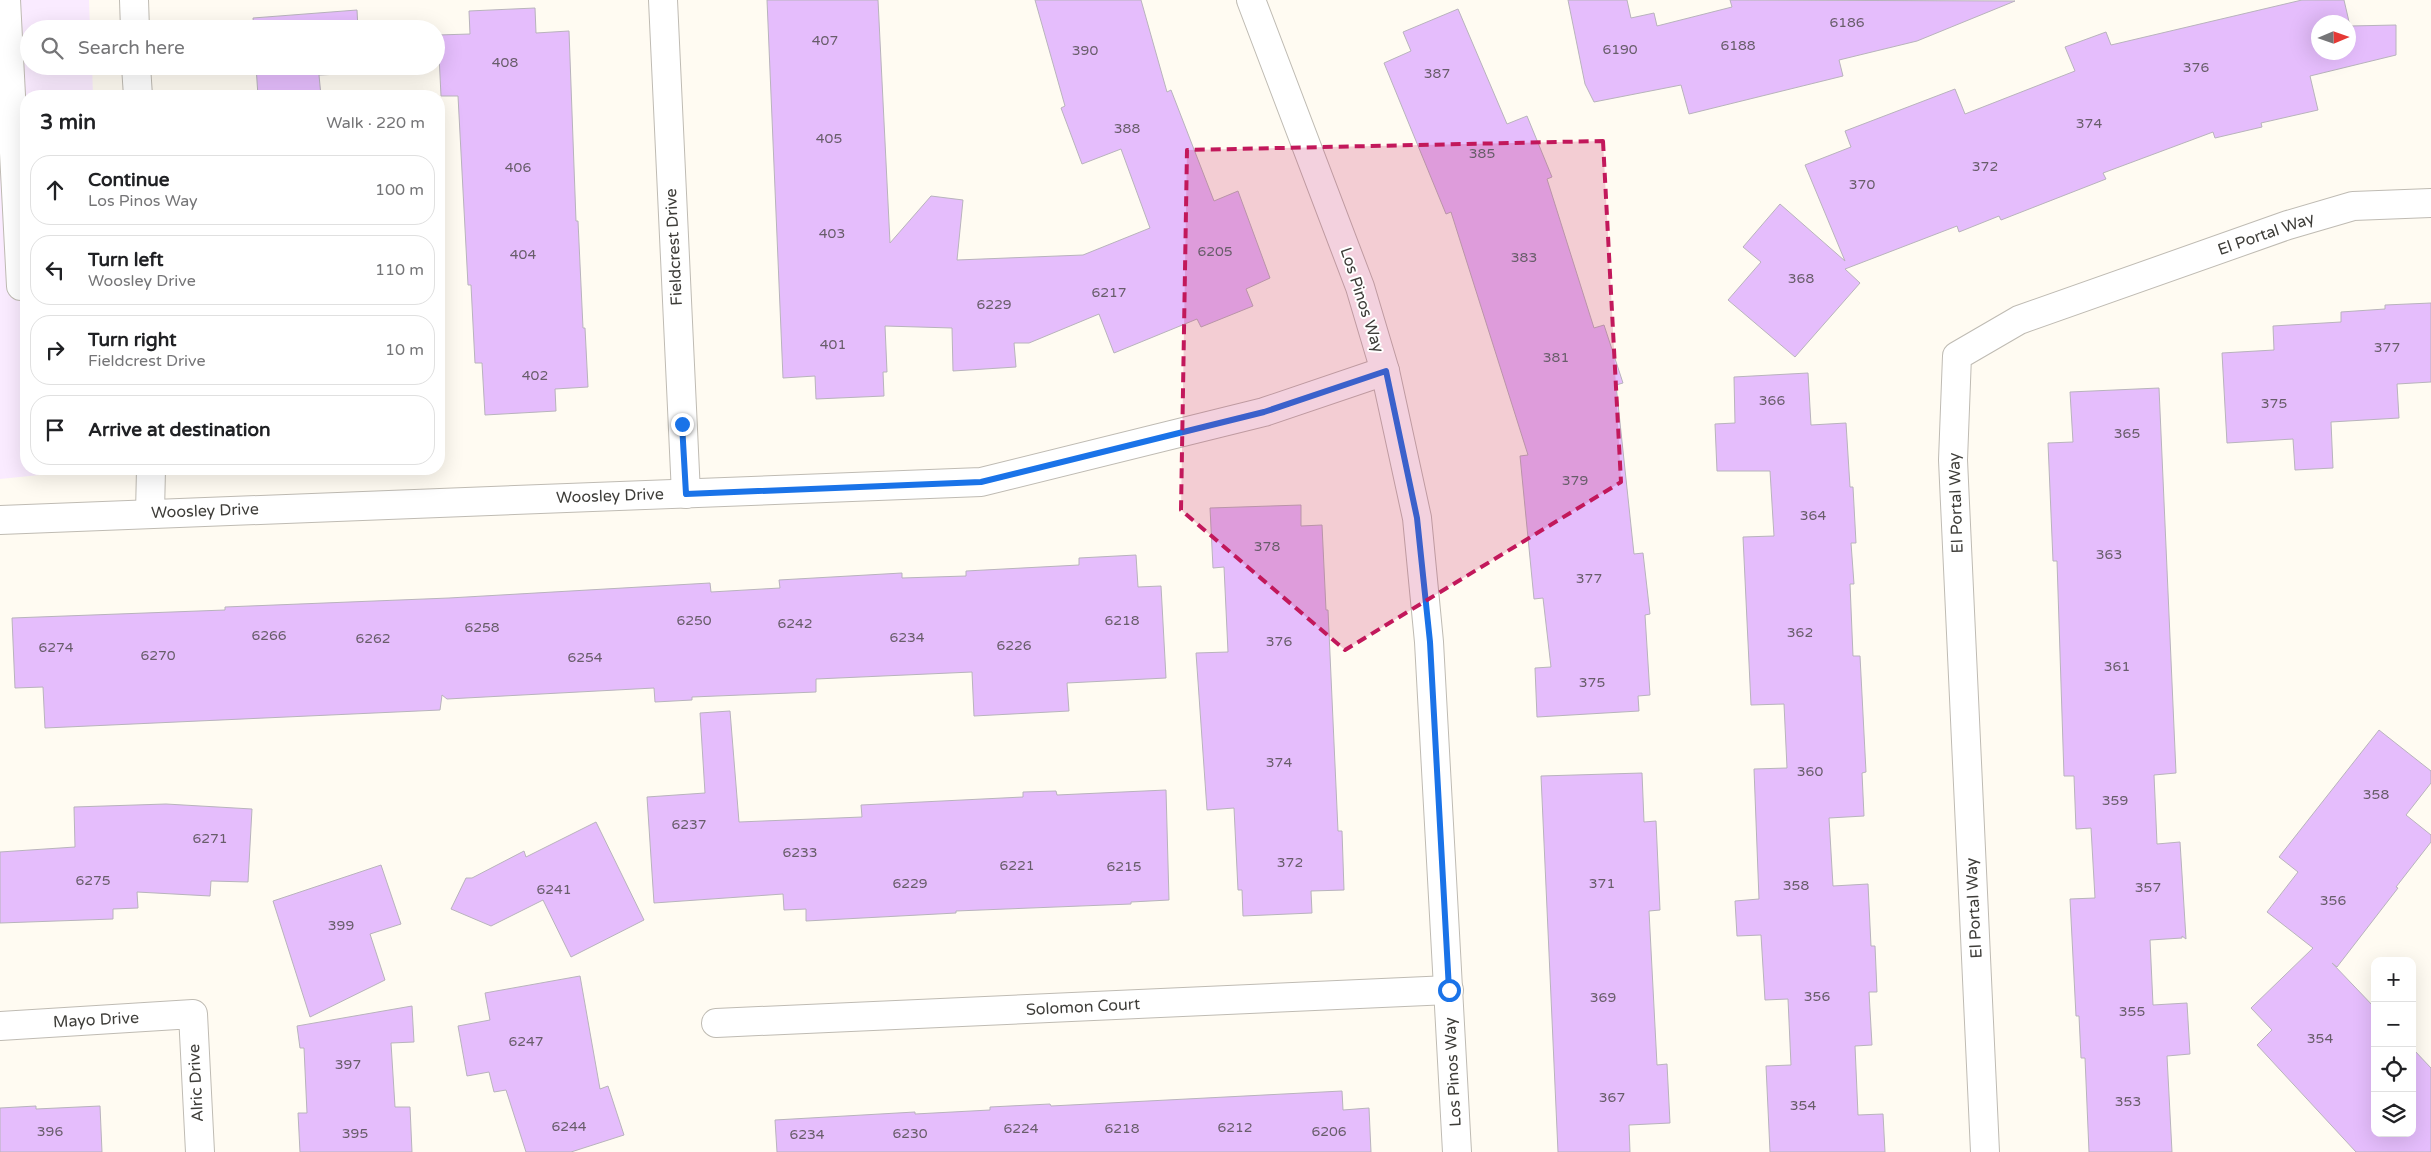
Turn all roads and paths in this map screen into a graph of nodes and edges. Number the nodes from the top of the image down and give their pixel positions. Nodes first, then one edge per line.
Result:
1 (6, 0) edge
2 (134, 0) edge
3 (663, 0) edge
4 (1251, 0) edge
5 (135, 20) edge
6 (137, 75) edge
7 (138, 90) edge
8 (2431, 203) edge
9 (16, 286) edge
10 (1386, 371) junction
11 (151, 475) edge
12 (686, 494) junction
13 (150, 513) junction
14 (0, 520) edge
15 (1449, 990) junction
16 (193, 1014) joint
17 (716, 1023) dead end
18 (0, 1026) edge
19 (200, 1152) edge
20 (1457, 1152) edge
21 (1986, 1152) edge

1 - 9 street
2 - 5 street
3 - 12 street, Fieldcrest Drive
4 - 10 street, Los Pinos Way
6 - 7 street
8 - 21 street, El Portal Way
10 - 12 street, Woosley Drive
10 - 15 street, Los Pinos Way
11 - 13 street
12 - 13 street, Woosley Drive
13 - 14 street, Woosley Drive
15 - 17 street, Solomon Court
15 - 20 street, Los Pinos Way
16 - 18 street, Mayo Drive
16 - 19 street, Alric Drive

